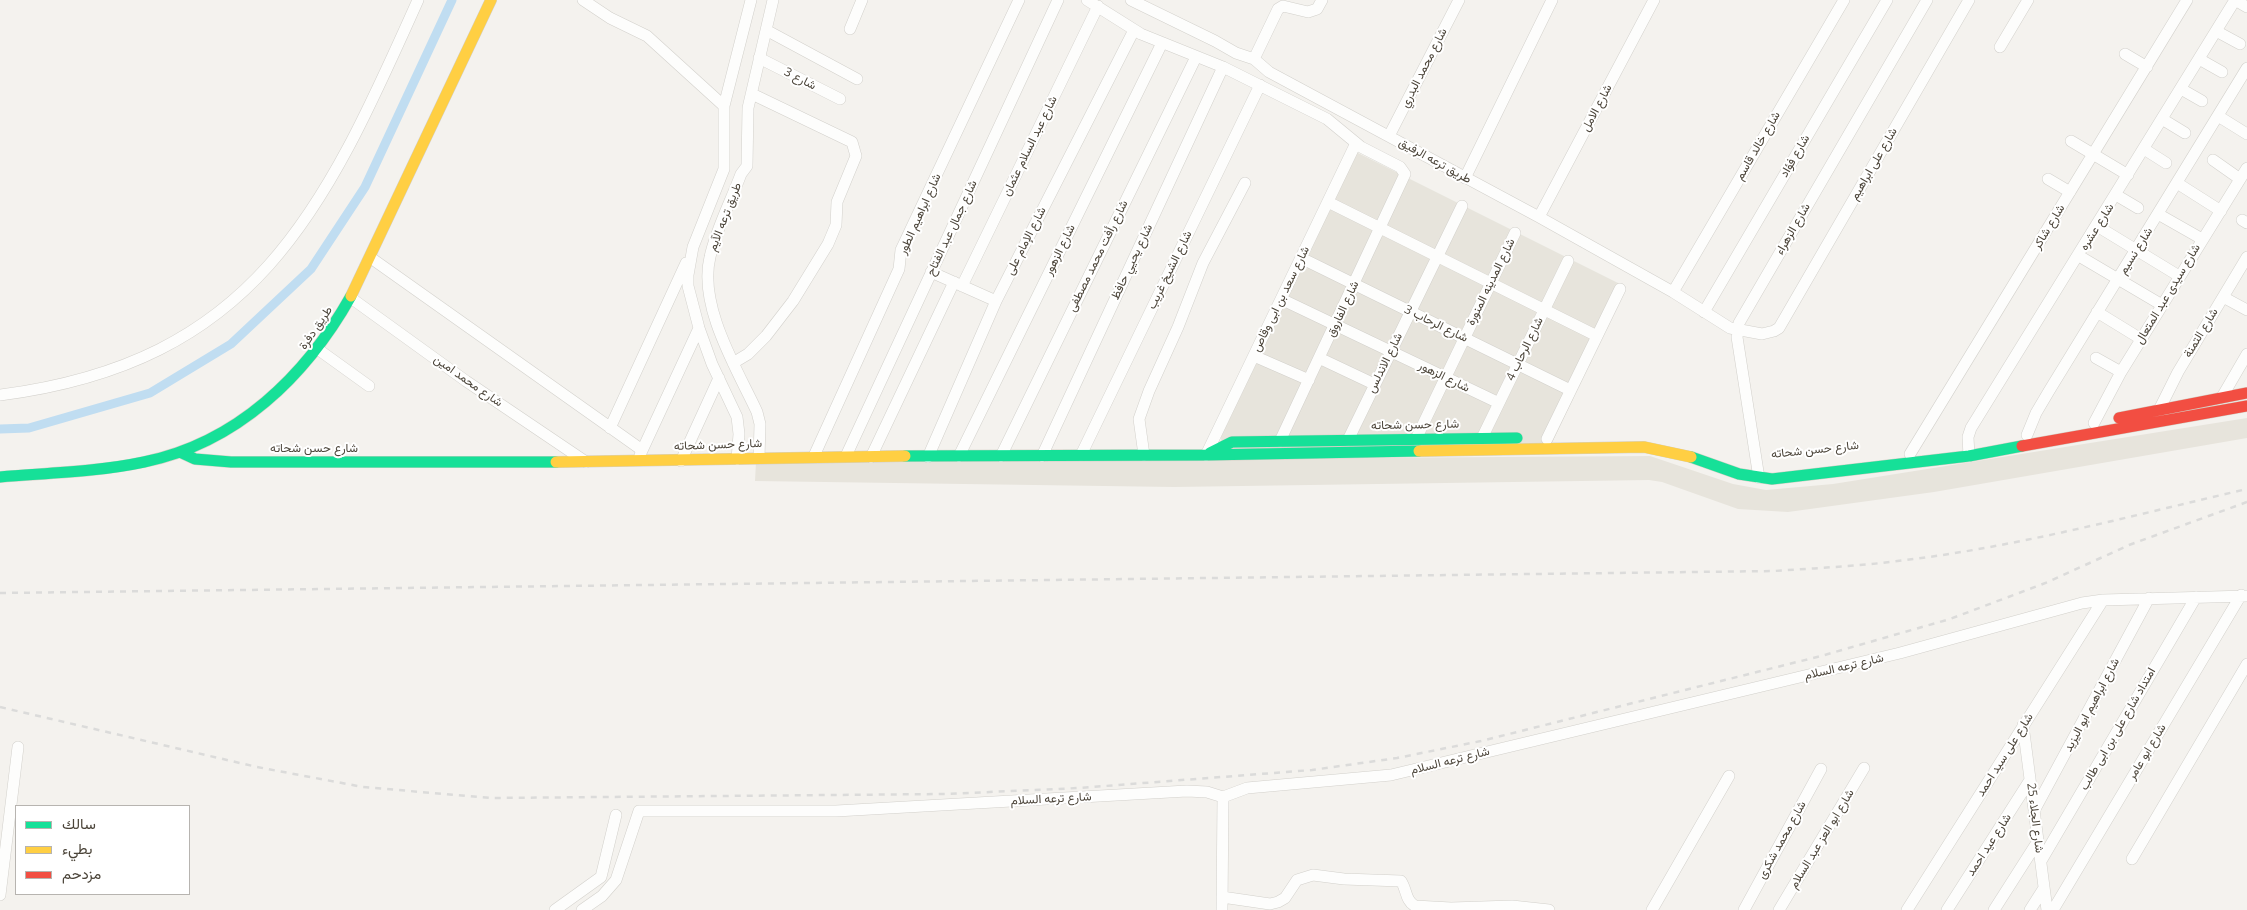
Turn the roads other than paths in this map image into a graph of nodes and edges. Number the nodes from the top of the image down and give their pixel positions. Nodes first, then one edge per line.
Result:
1 (418, 0) edge
2 (491, 0) edge
3 (583, 0) edge
4 (751, 0) edge
5 (773, 0) edge
6 (862, 0) edge
7 (1019, 0) edge
8 (1058, 0) edge
9 (1087, 0) edge
10 (1130, 0) edge
11 (1322, 0) edge
12 (1459, 0) edge
13 (1552, 0) edge
14 (1654, 0) edge
15 (1844, 0) edge
16 (1887, 0) edge
17 (1927, 0) edge
18 (1969, 0) edge
19 (2028, 0) edge
20 (2186, 0) edge
21 (2235, 0) edge
22 (1280, 4) edge
23 (1098, 6) junction
24 (2247, 7) edge
25 (850, 29) dead end
26 (766, 30) junction
27 (1134, 30) junction
28 (2216, 31) junction
29 (1162, 43) junction
30 (2240, 44) dead end
31 (2000, 47) dead end
32 (2125, 54) dead end
33 (1196, 56) junction
34 (759, 58) junction
35 (1254, 59) junction
36 (2199, 59) junction
37 (2147, 67) junction
38 (1223, 68) junction
39 (2247, 68) edge
40 (2222, 72) dead end
41 (857, 78) dead end
42 (1260, 85) junction
43 (2242, 88) edge
44 (2181, 89) junction
45 (752, 94) junction
46 (840, 99) dead end
47 (2202, 101) dead end
48 (724, 106) junction
49 (2218, 116) junction
50 (2162, 119) junction
51 (2185, 133) dead end
52 (2247, 134) edge
53 (1389, 136) junction
54 (2071, 141) dead end
55 (1356, 143) junction
56 (2144, 149) junction
57 (2094, 154) junction
58 (2213, 160) dead end
59 (2166, 163) dead end
60 (2247, 168) edge
61 (2128, 175) junction
62 (1405, 176) joint
63 (1465, 178) junction
64 (2048, 179) dead end
65 (2240, 180) junction
66 (1244, 183) dead end
67 (2177, 183) junction
68 (2070, 192) junction
69 (2116, 195) junction
70 (1328, 202) junction
71 (1462, 206) dead end
72 (2138, 208) dead end
73 (2221, 210) junction
74 (2158, 214) junction
75 (1539, 217) junction
76 (2097, 226) junction
77 (1381, 228) junction
78 (1515, 233) dead end
79 (2202, 239) junction
80 (693, 247) junction
81 (2136, 250) junction
82 (1437, 256) junction
83 (2079, 256) junction
84 (371, 258) junction
85 (1301, 258) junction
86 (1568, 261) dead end
87 (2246, 261) edge
88 (932, 272) junction
89 (2179, 276) junction
90 (2118, 280) junction
91 (1490, 283) junction
92 (958, 284) junction
93 (1354, 284) junction
94 (1620, 289) dead end
95 (1673, 292) junction
96 (2223, 297) junction
97 (351, 298) junction
98 (1281, 299) junction
99 (996, 301) junction
100 (2162, 305) junction
101 (1544, 310) junction
102 (2247, 310) edge
103 (1410, 312) junction
104 (1704, 312) junction
105 (2097, 312) junction
106 (1336, 325) junction
107 (700, 328) junction
108 (1779, 328) joint
109 (1736, 330) junction
110 (1597, 336) junction
111 (1464, 338) junction
112 (2141, 339) junction
113 (319, 350) junction
114 (1390, 351) junction
115 (2247, 354) edge
116 (1254, 356) junction
117 (1320, 358) junction
118 (2096, 358) dead end
119 (734, 363) junction
120 (1518, 364) junction
121 (2121, 372) junction
122 (1445, 377) junction
123 (719, 378) junction
124 (1309, 380) junction
125 (1374, 384) junction
126 (370, 386) dead end
127 (1570, 390) junction
128 (2247, 393) edge
129 (0, 395) edge
130 (1499, 403) junction
131 (2223, 403) junction
132 (2247, 406) edge
133 (2159, 410) junction
134 (2094, 423) junction
135 (610, 428) junction
136 (2027, 435) junction
137 (215, 437) junction
138 (1482, 438) junction
139 (1416, 439) junction
140 (1547, 439) junction
141 (1348, 440) junction
142 (1280, 441) junction
143 (1968, 451) junction
144 (180, 452) junction
145 (1910, 454) junction
146 (640, 455) junction
147 (1081, 455) junction
148 (1144, 455) junction
149 (1206, 455) junction
150 (814, 456) junction
151 (846, 456) junction
152 (871, 456) junction
153 (928, 456) junction
154 (959, 456) junction
155 (1001, 456) junction
156 (1042, 456) junction
157 (759, 458) junction
158 (737, 459) junction
159 (681, 461) junction
160 (231, 462) junction
161 (586, 462) junction
162 (1859, 464) junction
163 (1759, 473) junction
164 (0, 477) edge
165 (2245, 592) edge
166 (2196, 597) junction
167 (2149, 598) junction
168 (2103, 600) junction
169 (2247, 664) edge
170 (2023, 725) junction
171 (18, 747) dead end
172 (1864, 768) dead end
173 (1821, 769) dead end
174 (1728, 776) dead end
175 (2030, 780) junction
176 (1224, 797) junction
177 (2034, 811) junction
178 (616, 815) dead end
179 (2038, 841) junction
180 (2132, 859) dead end
181 (2040, 861) junction
182 (2044, 888) junction
183 (0, 895) edge
184 (1222, 897) junction
185 (555, 910) edge
186 (582, 910) edge
187 (1222, 910) edge
188 (1549, 910) edge
189 (1652, 910) edge
190 (1744, 910) edge
191 (1780, 910) edge
192 (1907, 910) edge
193 (1947, 910) edge
194 (1994, 910) edge
195 (2030, 910) edge
196 (2047, 910) edge
197 (2053, 910) edge

1 - 129 street
2 - 84 main road, طريق دفرة
3 - 48 street
4 - 48 street, طريق ترعه الآيم
5 - 26 street, طريق ترعه الآيم
6 - 25 street
7 - 150 street, شارع ابراهيم الطور
8 - 88 street, شارع جمال عبد الفتاح
9 - 23 street, طريق ترعه الرفيق
10 - 35 street, طريق ترعه الرفيق
11 - 22 street
12 - 53 street, شارع محمد البدري
13 - 63 street
14 - 75 street, شارع الامل
15 - 95 street, شارع خالد قاسم
16 - 104 street, شارع فؤاد
17 - 109 street, شارع الزهراء
18 - 108 street, شارع على ابراهيم
19 - 31 street
20 - 37 street, شارع شاكر
21 - 24 street
21 - 28 street, شارع عشره
22 - 35 street
23 - 27 street, طريق ترعه الرفيق
23 - 92 street, شارع عبد السلام عثمان
26 - 34 street, طريق ترعه الآيم
26 - 41 street
27 - 29 street, طريق ترعه الرفيق
27 - 99 street, شارع الإمام على
28 - 30 street
28 - 36 street, شارع عشره
29 - 33 street, طريق ترعه الرفيق
29 - 154 street, شارع الزهور
32 - 37 street
33 - 38 street, طريق ترعه الرفيق
33 - 155 street, شارع رأفت محمد مصطفى
34 - 45 street, طريق ترعه الآيم
34 - 46 street, شارع 3
35 - 53 street, طريق ترعه الرفيق
36 - 40 street
36 - 44 street, شارع عشره
37 - 57 street, شارع شاكر
38 - 42 street, طريق ترعه الرفيق
38 - 156 street, شارع يحيي حافظ
39 - 43 street, شارع نسيم
42 - 55 street, طريق ترعه الرفيق
42 - 147 street, شارع الشيخ غريب
43 - 49 street, شارع نسيم
44 - 47 street
44 - 50 street, شارع عشره
45 - 119 street, طريق ترعه الآيم
45 - 119 street
48 - 80 street, طريق ترعه الآيم
49 - 52 street
49 - 67 street, شارع نسيم
50 - 51 street
50 - 56 street, شارع عشره
53 - 63 street, طريق ترعه الرفيق
54 - 57 street
55 - 62 street, طريق ترعه الرفيق
55 - 70 street, شارع سعد بن ابى وقاص
56 - 59 street
56 - 61 street, شارع عشره
57 - 61 street
57 - 68 street, شارع شاكر
58 - 65 street
60 - 65 street, شارع سيدى عبد المتعال
61 - 69 street, شارع عشره
62 - 77 street, شارع الفاروق
63 - 75 street, طريق ترعه الرفيق
64 - 68 street
65 - 73 street, شارع سيدى عبد المتعال
66 - 148 street
67 - 73 street
67 - 74 street, شارع نسيم
68 - 145 street, شارع شاكر
69 - 72 street
69 - 76 street, شارع عشره
70 - 77 street
70 - 85 street, شارع سعد بن ابى وقاص
71 - 82 street, شارع الاندلس
73 - 79 street, شارع سيدى عبد المتعال
74 - 79 street
74 - 81 street, شارع نسيم
75 - 95 street, طريق ترعه الرفيق
76 - 81 street
76 - 83 street, شارع عشره
77 - 82 street
77 - 93 street, شارع الفاروق
78 - 91 street, شارع المدينه المنورة
79 - 89 street, شارع سيدى عبد المتعال
80 - 107 street, طريق ترعه الآيم
80 - 135 street
81 - 89 street
81 - 90 street, شارع نسيم
82 - 91 street
82 - 103 street, شارع الاندلس
83 - 90 street
83 - 143 street, شارع عشره
84 - 97 main road, طريق دفرة
84 - 135 street
85 - 93 street, شارع الرحاب 3
85 - 98 street, شارع سعد بن ابى وقاص
86 - 101 street, شارع الرحاب 4
87 - 96 street, شارع التمنة
88 - 92 street
88 - 151 street, شارع جمال عبد الفتاح
89 - 100 street, شارع سيدى عبد المتعال
90 - 100 street
90 - 105 street, شارع نسيم
91 - 101 street
91 - 111 street, شارع المدينه المنورة
92 - 99 street
92 - 152 street, شارع عبد السلام عثمان
93 - 103 street, شارع الرحاب 3
93 - 106 street, شارع الفاروق
94 - 110 street
95 - 104 street, طريق ترعه الرفيق
96 - 102 street
96 - 133 street, شارع التمنة
97 - 113 main road, طريق دفرة
97 - 161 street, شارع محمد امين
98 - 106 street, شارع الزهور
98 - 116 street, شارع سعد بن ابى وقاص
99 - 153 street, شارع الإمام على
100 - 112 street, شارع سيدى عبد المتعال
101 - 110 street
101 - 120 street, شارع الرحاب 4
103 - 111 street, شارع الرحاب 3
103 - 114 street, شارع الاندلس
104 - 109 street, طريق ترعه الرفيق
105 - 112 street
105 - 136 street, شارع نسيم
106 - 114 street, شارع الزهور
106 - 117 street, شارع الفاروق
107 - 123 street, طريق ترعه الآيم
107 - 146 street
108 - 109 street, طريق ترعه الرفيق
109 - 163 street
110 - 127 street
111 - 120 street, شارع الرحاب 3
111 - 122 street, شارع المدينه المنورة
112 - 121 street, شارع سيدى عبد المتعال
113 - 126 street
113 - 137 main road, طريق دفرة
114 - 122 street, شارع الزهور
114 - 125 street, شارع الاندلس
115 - 131 street
116 - 124 street
116 - 149 street, شارع سعد بن ابى وقاص
117 - 124 street, شارع الفاروق
117 - 125 street
118 - 121 street
119 - 157 street, طريق ترعه الآيم
120 - 127 street, شارع الرحاب 3
120 - 130 street, شارع الرحاب 4
121 - 134 street, شارع سيدى عبد المتعال
122 - 130 street, شارع الزهور
122 - 139 street, شارع المدينه المنورة
123 - 158 street, طريق ترعه الآيم
123 - 159 street
124 - 142 street, شارع الفاروق
125 - 141 street, شارع الاندلس
127 - 140 street
128 - 131 main road, شارع حسن شحاته
130 - 138 street, شارع الرحاب 4
131 - 132 main road, شارع حسن شحاته
131 - 133 main road, شارع حسن شحاته
131 - 143 main road, شارع حسن شحاته
133 - 134 main road, شارع حسن شحاته
134 - 136 main road, شارع حسن شحاته
135 - 146 street
136 - 143 main road, شارع حسن شحاته
137 - 144 main road, طريق دفرة
137 - 160 main road
138 - 139 main road, شارع حسن شحاته
138 - 140 main road, شارع حسن شحاته
139 - 141 main road, شارع حسن شحاته
140 - 163 main road, شارع حسن شحاته
141 - 142 main road, شارع حسن شحاته
142 - 149 main road, شارع حسن شحاته
143 - 145 main road, شارع حسن شحاته
143 - 162 main road, شارع حسن شحاته
144 - 160 main road, شارع حسن شحاته
144 - 164 main road, طريق دفرة
145 - 162 main road, شارع حسن شحاته
146 - 159 main road, شارع حسن شحاته
146 - 161 main road, شارع حسن شحاته
147 - 148 main road, شارع حسن شحاته
147 - 156 main road, شارع حسن شحاته
148 - 149 main road, شارع حسن شحاته
149 - 163 main road, شارع حسن شحاته
150 - 151 main road, شارع حسن شحاته
150 - 157 main road, شارع حسن شحاته
151 - 152 main road, شارع حسن شحاته
152 - 153 main road, شارع حسن شحاته
153 - 154 main road, شارع حسن شحاته
154 - 155 main road, شارع حسن شحاته
155 - 156 main road, شارع حسن شحاته
157 - 158 main road, شارع حسن شحاته
158 - 159 main road, شارع حسن شحاته
160 - 161 main road, شارع حسن شحاته
162 - 163 main road, شارع حسن شحاته
165 - 166 street, شارع ترعه السلام
165 - 197 street, شارع ابو عامر
166 - 167 street, شارع ترعه السلام
166 - 181 street, امتداد شارع على بن ابى طالب
167 - 168 street, شارع ترعه السلام
167 - 177 street, شارع ابراهيم ابو اليزيد
168 - 170 street, شارع على سيد احمد
168 - 176 street, شارع ترعه السلام
169 - 180 street
170 - 175 street, شارع الجلاء 25
170 - 192 street, شارع على سيد احمد
171 - 183 street
172 - 191 street, شارع ابو العز عبد السلام
173 - 190 street, شارع محمد شكرى
174 - 189 street
175 - 177 street, شارع الجلاء 25
175 - 193 street, شارع عيد احمد
176 - 184 street
176 - 186 street, شارع ترعه السلام
177 - 179 street, شارع الجلاء 25
178 - 185 street
179 - 181 street, شارع الجلاء 25
179 - 194 street
181 - 182 street, شارع الجلاء 25
182 - 195 street
182 - 196 street, شارع الجلاء 25
184 - 187 street
184 - 188 street

